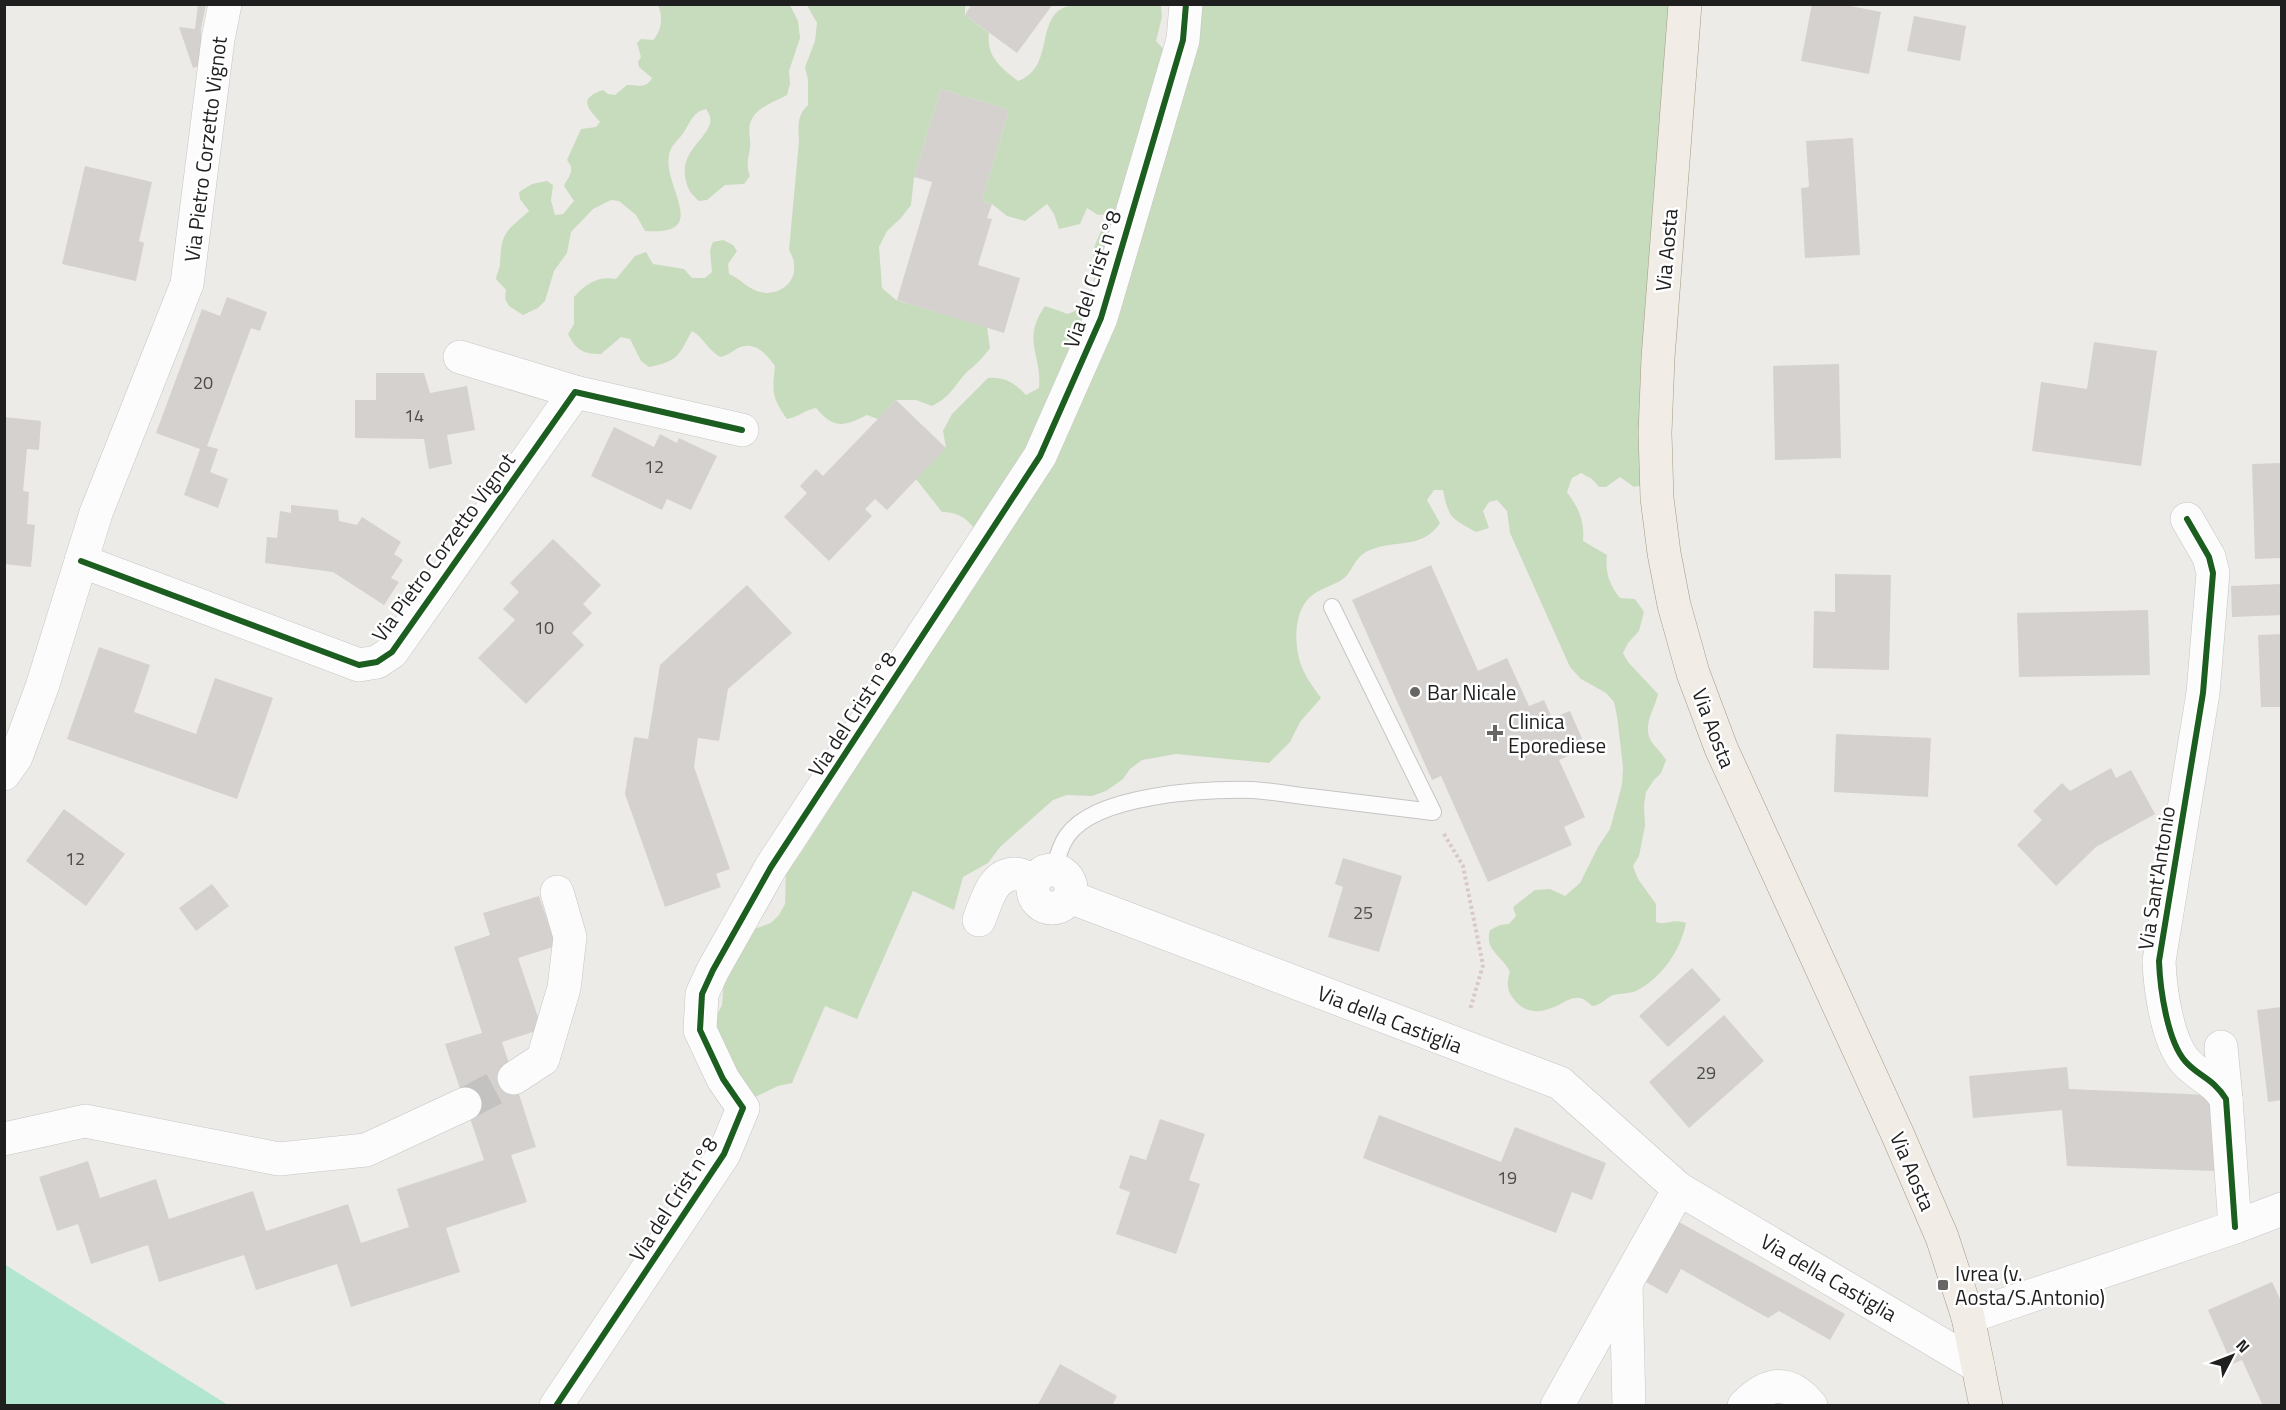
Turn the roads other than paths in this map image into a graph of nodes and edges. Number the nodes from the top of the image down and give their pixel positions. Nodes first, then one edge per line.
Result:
1 (225, 4) edge
2 (1186, 4) edge
3 (1685, 4) edge
4 (460, 357) dead end
5 (575, 392) junction
6 (742, 430) dead end
7 (2187, 519) dead end
8 (81, 561) junction
9 (1332, 607) dead end
10 (4, 774) edge
11 (1044, 875) junction
12 (557, 892) dead end
13 (979, 920) dead end
14 (2222, 1047) dead end
15 (514, 1078) tunnel mouth
16 (2226, 1100) junction
17 (465, 1104) tunnel mouth
18 (4, 1139) edge
19 (1679, 1189) junction
20 (2282, 1209) edge
21 (2235, 1227) junction
22 (1626, 1282) junction
23 (1968, 1317) junction
24 (1978, 1366) junction
25 (556, 1406) edge
26 (1557, 1406) edge
27 (1629, 1406) edge
28 (1744, 1406) edge
29 (1811, 1406) edge
30 (1986, 1406) edge

1 - 8 street, Via Pietro Corzetto Vignot
2 - 25 street, Via del Crist n°8
3 - 23 main road, Via Aosta
4 - 5 street
5 - 6 street
5 - 8 street, Via Pietro Corzetto Vignot
7 - 16 street, Via Sant'Antonio
8 - 10 street, Via Pietro Corzetto Vignot
9 - 11 lane
11 - 13 street
11 - 19 street, Via della Castiglia
12 - 15 street
14 - 16 street
16 - 21 street
17 - 18 street
19 - 22 street
19 - 24 street, Via della Castiglia
20 - 21 street
21 - 23 street
22 - 26 street
22 - 27 street
23 - 24 main road, Via Aosta
24 - 30 main road, Via Aosta
28 - 29 street

